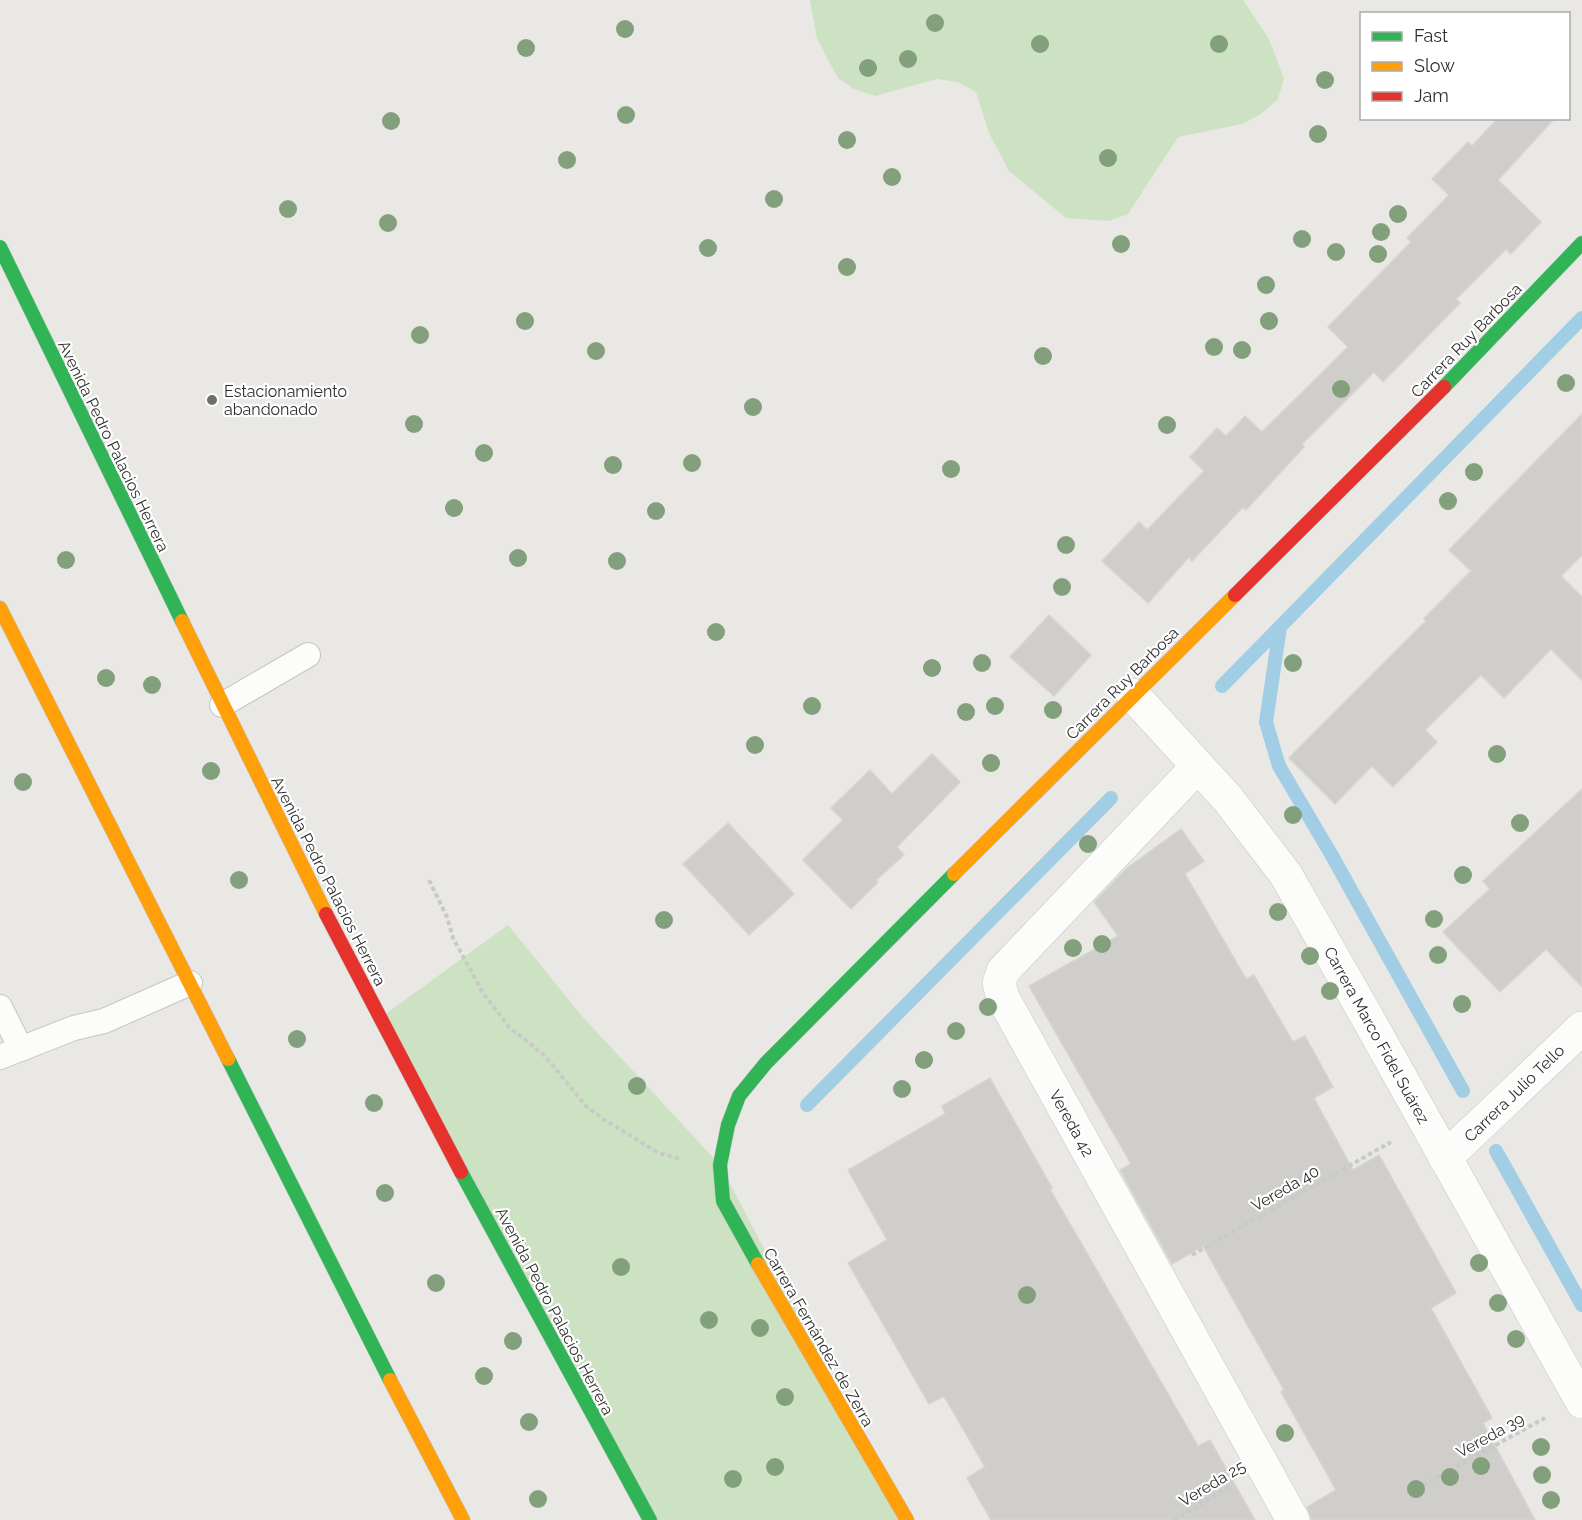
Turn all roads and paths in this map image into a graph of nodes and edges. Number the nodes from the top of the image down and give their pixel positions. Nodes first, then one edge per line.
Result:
1 (1582, 243) edge
2 (0, 247) edge
3 (0, 608) edge
4 (308, 655) dead end
5 (1133, 695) junction
6 (222, 705) junction
7 (1198, 766) junction
8 (429, 880) dead end
9 (190, 983) junction
10 (0, 1007) edge
11 (1582, 1028) edge
12 (10, 1053) edge
13 (1426, 1122) junction
14 (1445, 1158) junction
15 (720, 1166) junction
16 (1156, 1275) junction
17 (1581, 1400) edge
18 (1263, 1466) junction
19 (1410, 1492) dead end
20 (463, 1520) edge
21 (650, 1520) edge
22 (907, 1520) edge
23 (1174, 1520) edge
24 (1293, 1520) edge

1 - 5 main road, Carrera Ruy Barbosa
2 - 6 main road, Avenida Pedro Palacios Herrera
3 - 9 main road
4 - 6 lane
5 - 7 street, Carrera Marco Fidel Suárez
5 - 15 main road, Carrera Ruy Barbosa
6 - 21 main road, Avenida Pedro Palacios Herrera
7 - 13 street, Carrera Marco Fidel Suárez
7 - 16 street, Vereda 42
8 - 15 path
9 - 12 lane
9 - 20 main road
10 - 12 lane
11 - 14 street, Carrera Julio Tello
13 - 14 street, Carrera Marco Fidel Suárez
13 - 16 path, Vereda 40
14 - 17 street, Carrera Marco Fidel Suárez
15 - 22 main road, Carrera Fernández de Zerra
16 - 18 street, Vereda 42
17 - 19 path, Vereda 39
18 - 23 path, Vereda 25
18 - 24 street, Vereda 42

